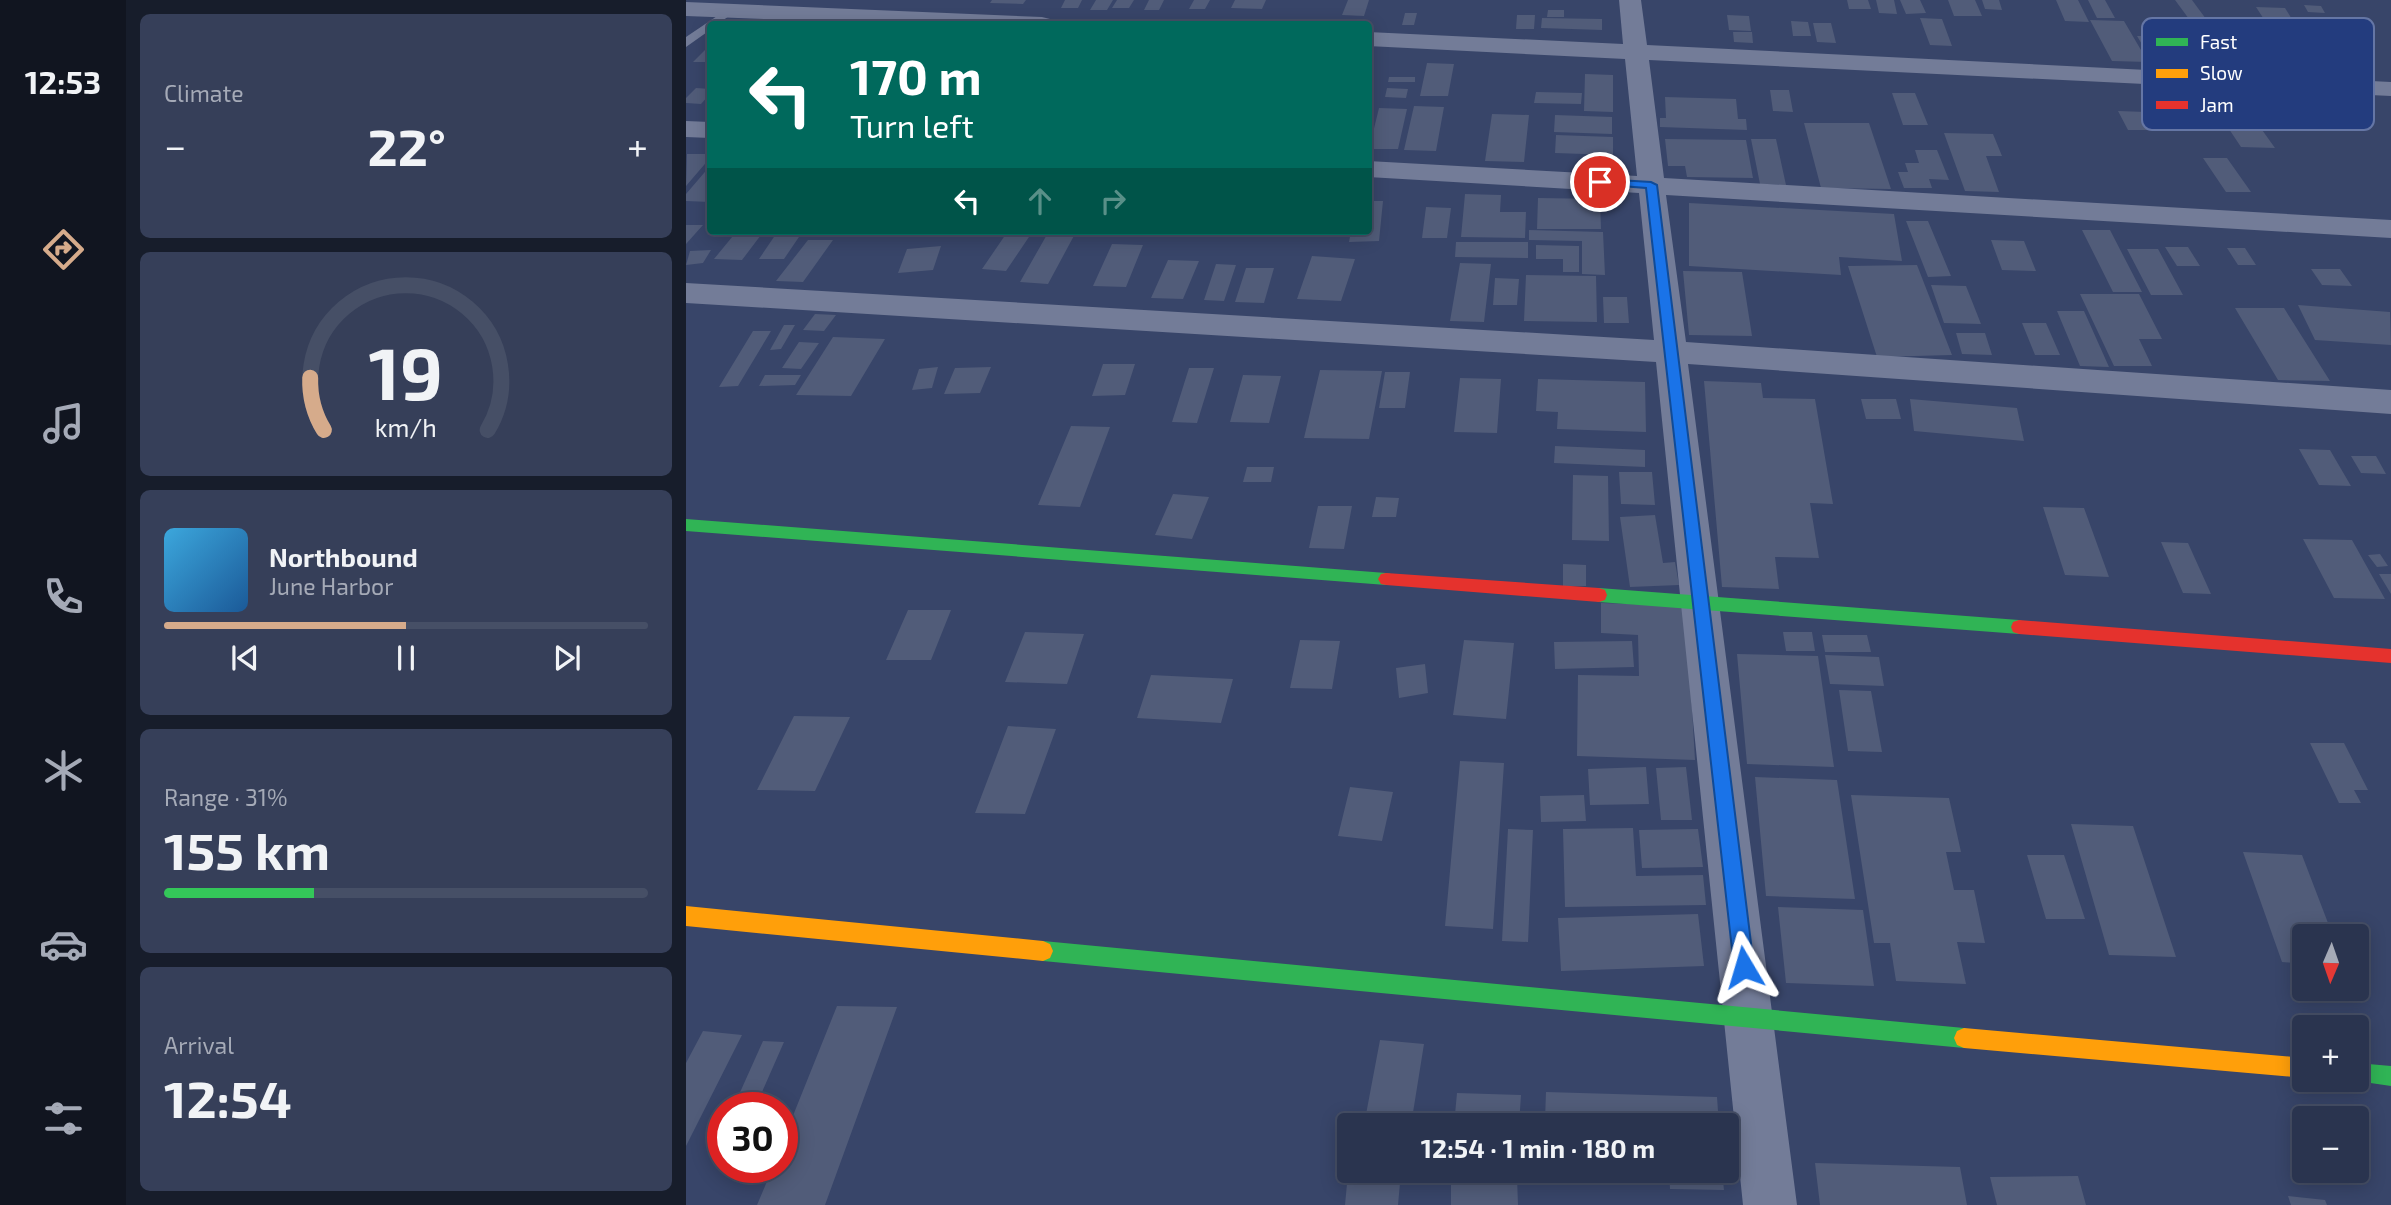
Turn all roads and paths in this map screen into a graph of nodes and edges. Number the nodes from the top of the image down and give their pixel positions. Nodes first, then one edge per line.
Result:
1 (1630, 0) edge
2 (686, 9) edge
3 (729, 11) junction
4 (716, 21) edge
5 (970, 21) edge
6 (707, 27) edge
7 (1372, 39) edge
8 (686, 43) edge
9 (1636, 50) junction
10 (2142, 76) edge
11 (686, 129) edge
12 (707, 130) edge
13 (1372, 169) edge
14 (1651, 185) junction
15 (2391, 229) edge
16 (686, 293) edge
17 (1669, 352) junction
18 (2391, 402) edge
19 (686, 524) edge
20 (1702, 602) junction
21 (2391, 656) edge
22 (686, 916) edge
23 (1750, 1019) junction
24 (2292, 1067) edge
25 (2369, 1074) edge
26 (2391, 1076) edge
27 (1770, 1205) edge

1 - 9 street
2 - 3 street
3 - 4 lane
3 - 5 street
6 - 8 lane
7 - 9 street
9 - 10 street
9 - 14 street
11 - 12 street
13 - 14 street
14 - 15 street
14 - 17 street
16 - 17 street
17 - 18 street
17 - 20 street
19 - 20 street
20 - 21 street
20 - 23 street
22 - 23 street
23 - 24 street
23 - 27 street
25 - 26 street

